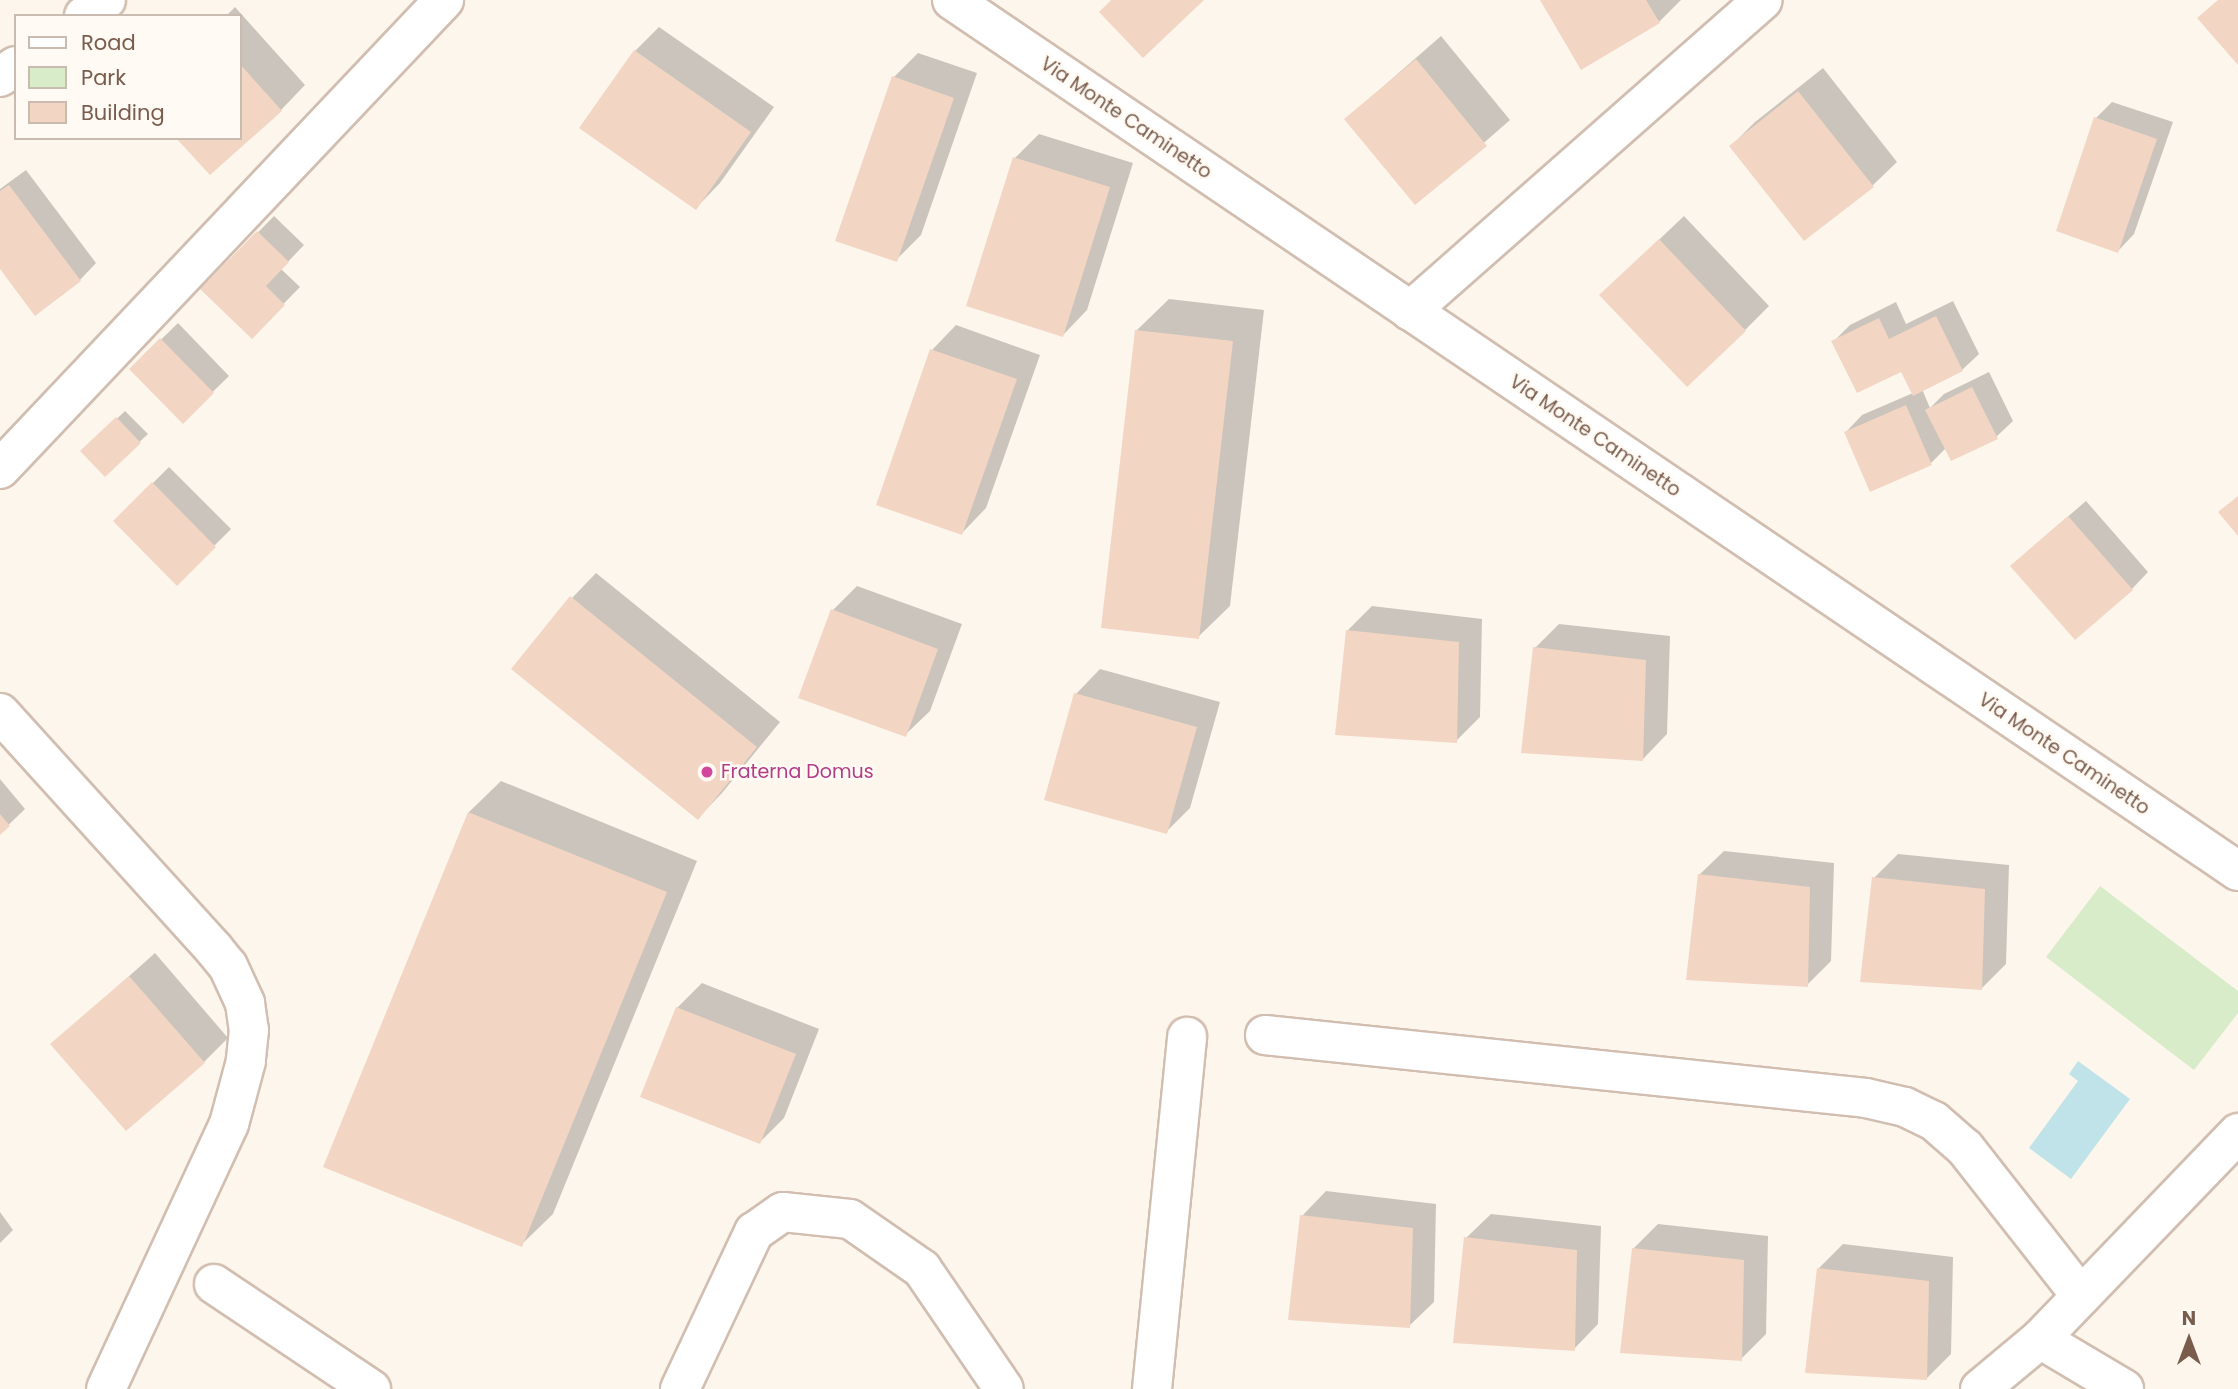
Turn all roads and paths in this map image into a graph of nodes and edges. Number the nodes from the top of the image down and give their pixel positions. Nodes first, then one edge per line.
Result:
1 (106, 0) edge
2 (444, 0) edge
3 (952, 0) edge
4 (1763, 0) edge
5 (87, 14) edge
6 (1410, 311) junction
7 (0, 469) edge
8 (0, 713) edge
9 (2238, 871) edge
10 (1265, 1035) dead end
11 (1187, 1037) dead end
12 (2238, 1133) edge
13 (214, 1284) dead end
14 (2081, 1296) junction
15 (2040, 1339) junction
16 (106, 1389) edge
17 (371, 1389) edge
18 (680, 1389) edge
19 (1004, 1389) edge
20 (1152, 1389) edge
21 (1980, 1389) edge
22 (2124, 1389) edge

1 - 5 street
2 - 7 street
3 - 6 street, Via Monte Caminetto
4 - 6 street
6 - 9 street, Via Monte Caminetto
8 - 16 street
10 - 14 street
11 - 20 street
12 - 14 street
13 - 17 street
14 - 15 street
15 - 21 street
15 - 22 street
18 - 19 street

